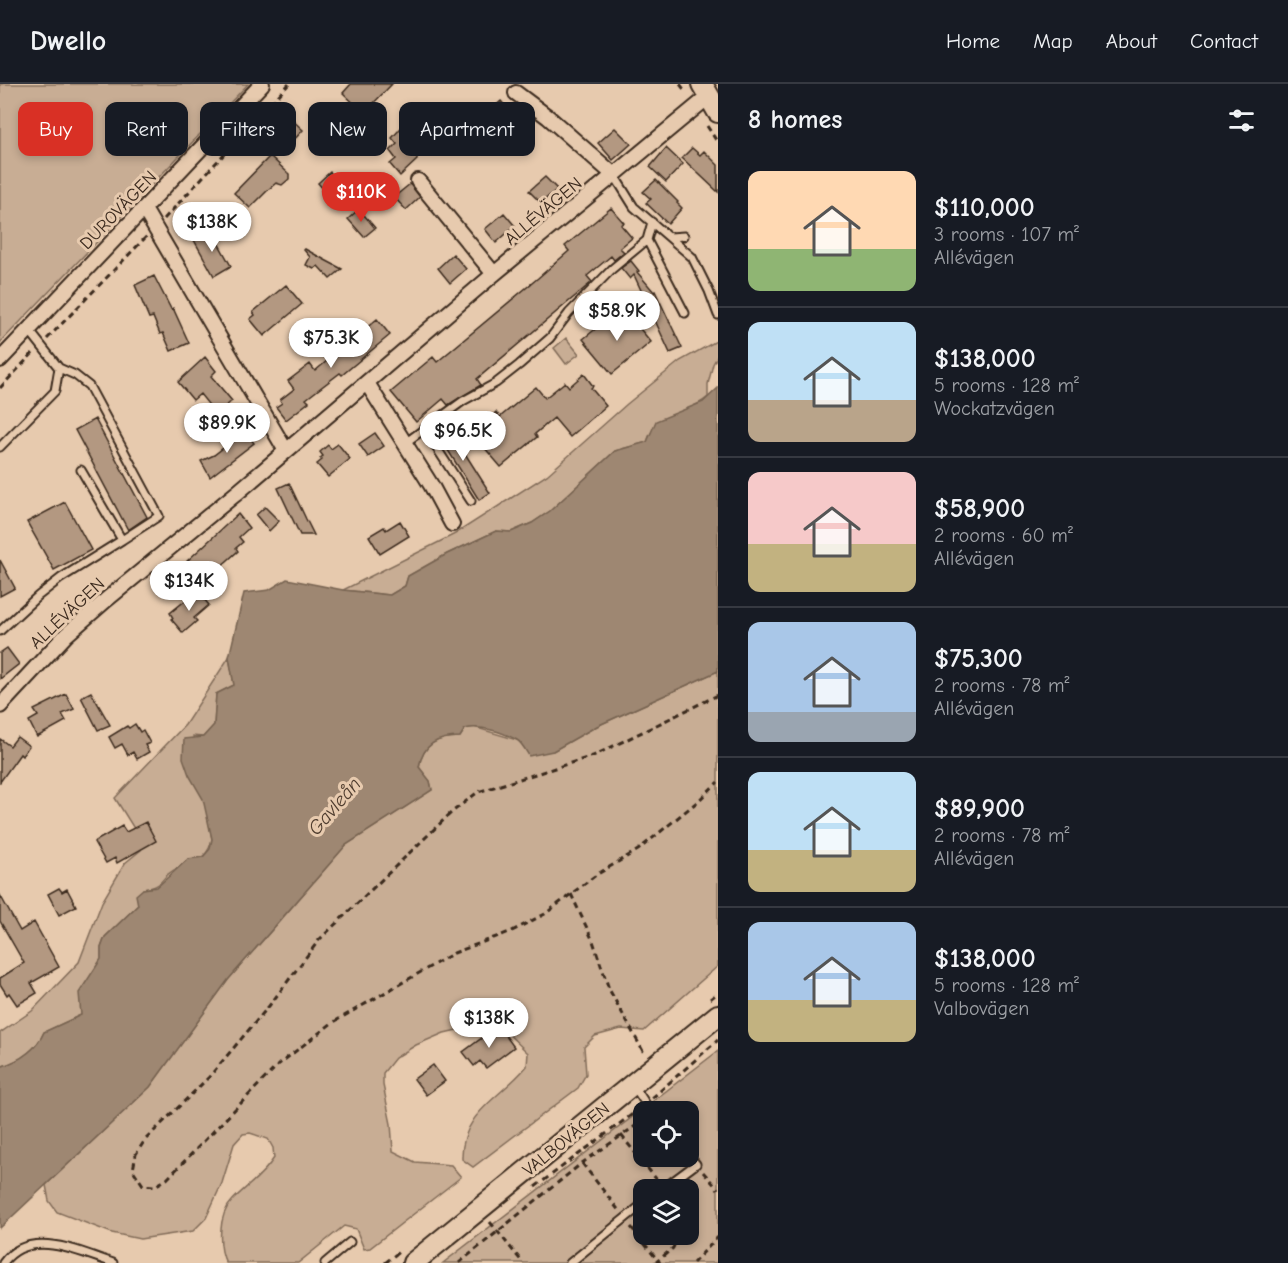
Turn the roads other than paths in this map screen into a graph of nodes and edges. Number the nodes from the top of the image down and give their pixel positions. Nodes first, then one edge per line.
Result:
1 (262, 84) edge
2 (516, 93) dead end
3 (709, 98) edge
4 (614, 175) junction
5 (418, 181) dead end
6 (144, 209) junction
7 (652, 222) junction
8 (684, 236) dead end
9 (670, 237) junction
10 (646, 240) junction
11 (494, 274) junction
12 (685, 313) dead end
13 (718, 315) edge
14 (29, 330) junction
15 (0, 360) edge
16 (59, 368) junction
17 (367, 383) junction
18 (425, 430) junction
19 (405, 443) junction
20 (0, 447) edge
21 (286, 451) junction
22 (81, 470) dead end
23 (471, 501) dead end
24 (452, 524) dead end
25 (122, 540) junction
26 (0, 631) edge
27 (0, 706) edge
28 (718, 1015) edge
29 (633, 1085) junction
30 (644, 1101) edge
31 (692, 1167) edge
32 (675, 1179) edge
33 (633, 1212) edge
34 (350, 1242) dead end
35 (3, 1263) edge
36 (113, 1263) edge
37 (325, 1263) edge
38 (413, 1263) edge
39 (570, 1263) edge

1 - 6 street, DUROVÄGEN
2 - 4 street, ALLÉVÄGEN
3 - 4 street, ALLÉVÄGEN
4 - 7 lane
4 - 11 street, ALLÉVÄGEN
5 - 11 street
6 - 14 street, DUROVÄGEN
6 - 21 street
7 - 9 lane
7 - 10 lane
8 - 9 lane
9 - 13 lane
10 - 12 lane
10 - 18 lane
11 - 17 street, ALLÉVÄGEN
14 - 15 street, DUROVÄGEN
14 - 16 lane
16 - 20 lane
16 - 25 lane
17 - 19 street
17 - 21 street, ALLÉVÄGEN
18 - 19 lane
18 - 23 lane
19 - 24 street
21 - 27 street, ALLÉVÄGEN
22 - 25 lane
25 - 26 lane
28 - 29 main road, VALBOVÄGEN
29 - 30 lane
29 - 38 main road, VALBOVÄGEN
31 - 32 lane
33 - 39 lane
34 - 37 lane
35 - 36 lane

